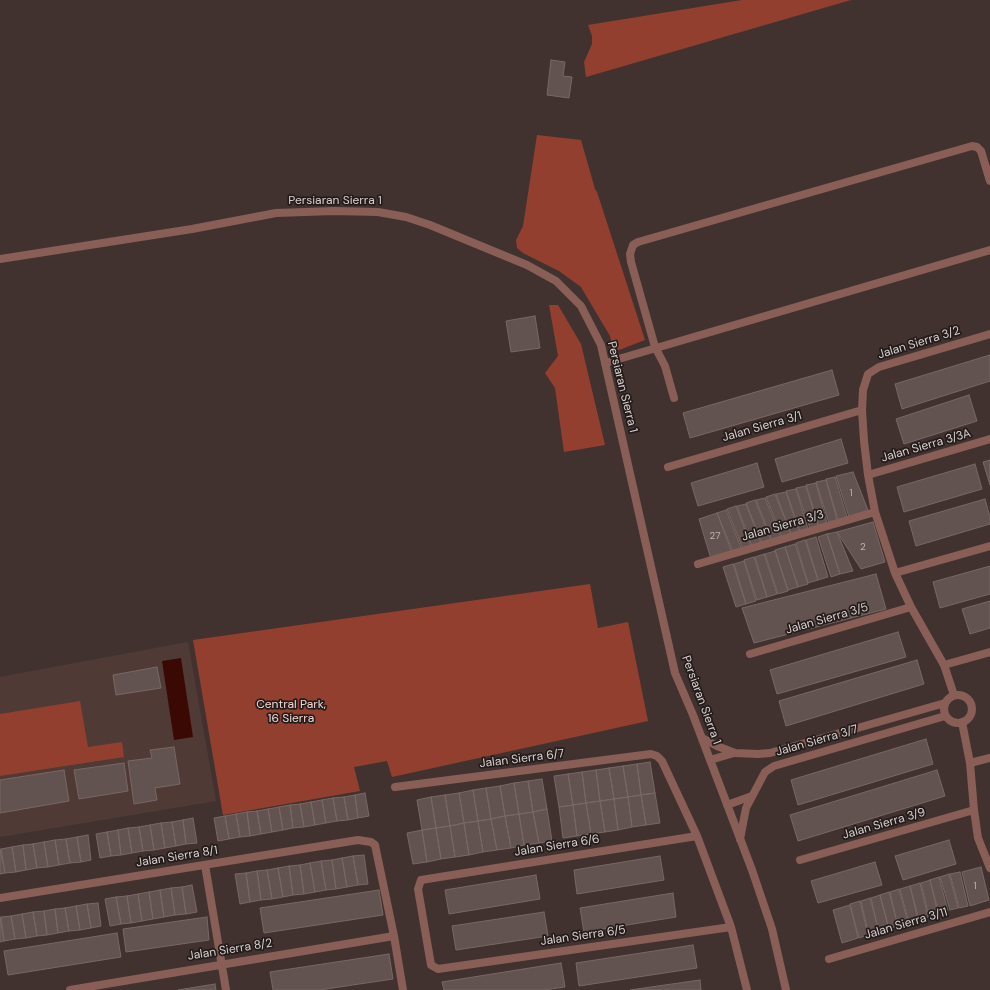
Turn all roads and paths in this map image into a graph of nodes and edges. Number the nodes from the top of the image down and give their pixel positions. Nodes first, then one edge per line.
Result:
1 (990, 180) edge
2 (990, 250) edge
3 (0, 259) edge
4 (990, 334) edge
5 (655, 347) junction
6 (604, 363) junction
7 (674, 398) dead end
8 (862, 410) junction
9 (990, 440) edge
10 (668, 467) dead end
11 (868, 475) junction
12 (875, 512) junction
13 (990, 546) edge
14 (698, 564) dead end
15 (895, 574) junction
16 (911, 607) junction
17 (990, 652) edge
18 (750, 654) dead end
19 (944, 665) junction
20 (954, 695) junction
21 (945, 703) junction
22 (945, 716) junction
23 (885, 720) junction
24 (962, 722) junction
25 (888, 733) junction
26 (824, 737) junction
27 (702, 738) junction
28 (829, 750) junction
29 (735, 753) junction
30 (770, 753) junction
31 (990, 758) edge
32 (710, 760) junction
33 (970, 763) junction
34 (774, 766) junction
35 (395, 787) dead end
36 (752, 796) junction
37 (727, 804) junction
38 (974, 810) junction
39 (697, 836) junction
40 (740, 839) junction
41 (800, 860) dead end
42 (989, 864) edge
43 (205, 865) junction
44 (0, 898) edge
45 (990, 912) edge
46 (731, 927) junction
47 (394, 936) junction
48 (829, 959) dead end
49 (221, 964) junction
50 (438, 970) joint
51 (70, 990) edge
52 (226, 990) edge
53 (403, 990) edge
54 (747, 990) edge
55 (786, 990) edge

1 - 5 street
2 - 5 street
3 - 6 street, Persiaran Sierra 1
4 - 8 street, Jalan Sierra 3/2
5 - 6 street
5 - 7 street
6 - 27 street, Persiaran Sierra 1
8 - 10 street, Jalan Sierra 3/1
8 - 11 street, Jalan Sierra 3/2
9 - 11 street, Jalan Sierra 3/3A
11 - 12 street, Jalan Sierra 3/2
12 - 14 street, Jalan Sierra 3/3
12 - 15 street, Jalan Sierra 3/2
13 - 15 street
15 - 16 street, Jalan Sierra 3/2
16 - 18 street, Jalan Sierra 3/5
16 - 19 street, Jalan Sierra 3/2
17 - 19 street
19 - 20 street, Jalan Sierra 3/2
20 - 21 street
20 - 24 street
21 - 22 street
21 - 23 street, Jalan Sierra 3/7
22 - 24 street
22 - 25 street, Jalan Sierra 3/7
23 - 25 street
23 - 26 street, Jalan Sierra 3/7
24 - 33 street
25 - 28 street, Jalan Sierra 3/7
26 - 28 street
26 - 30 street, Jalan Sierra 3/7
27 - 29 street, Jalan Sierra 3/7
27 - 32 street, Persiaran Sierra 1
28 - 34 street, Jalan Sierra 3/7
29 - 30 street, Jalan Sierra 3/7
29 - 32 street
30 - 34 street
31 - 33 street
32 - 37 street, Persiaran Sierra 1
33 - 38 street
34 - 36 street, Jalan Sierra 3/7
35 - 39 street, Jalan Sierra 6/7
36 - 37 street
36 - 40 street, Jalan Sierra 3/7
37 - 40 street, Persiaran Sierra 1
38 - 41 street, Jalan Sierra 3/9
38 - 42 street
39 - 46 street
39 - 50 street, Jalan Sierra 6/6
40 - 55 street, Persiaran Sierra 1
43 - 44 street, Jalan Sierra 8/1
43 - 47 street, Jalan Sierra 8/1
43 - 49 street
45 - 48 street, Jalan Sierra 3/11
46 - 50 street, Jalan Sierra 6/5
46 - 54 street
47 - 49 street, Jalan Sierra 8/2
47 - 53 street
49 - 51 street, Jalan Sierra 8/2
49 - 52 street

